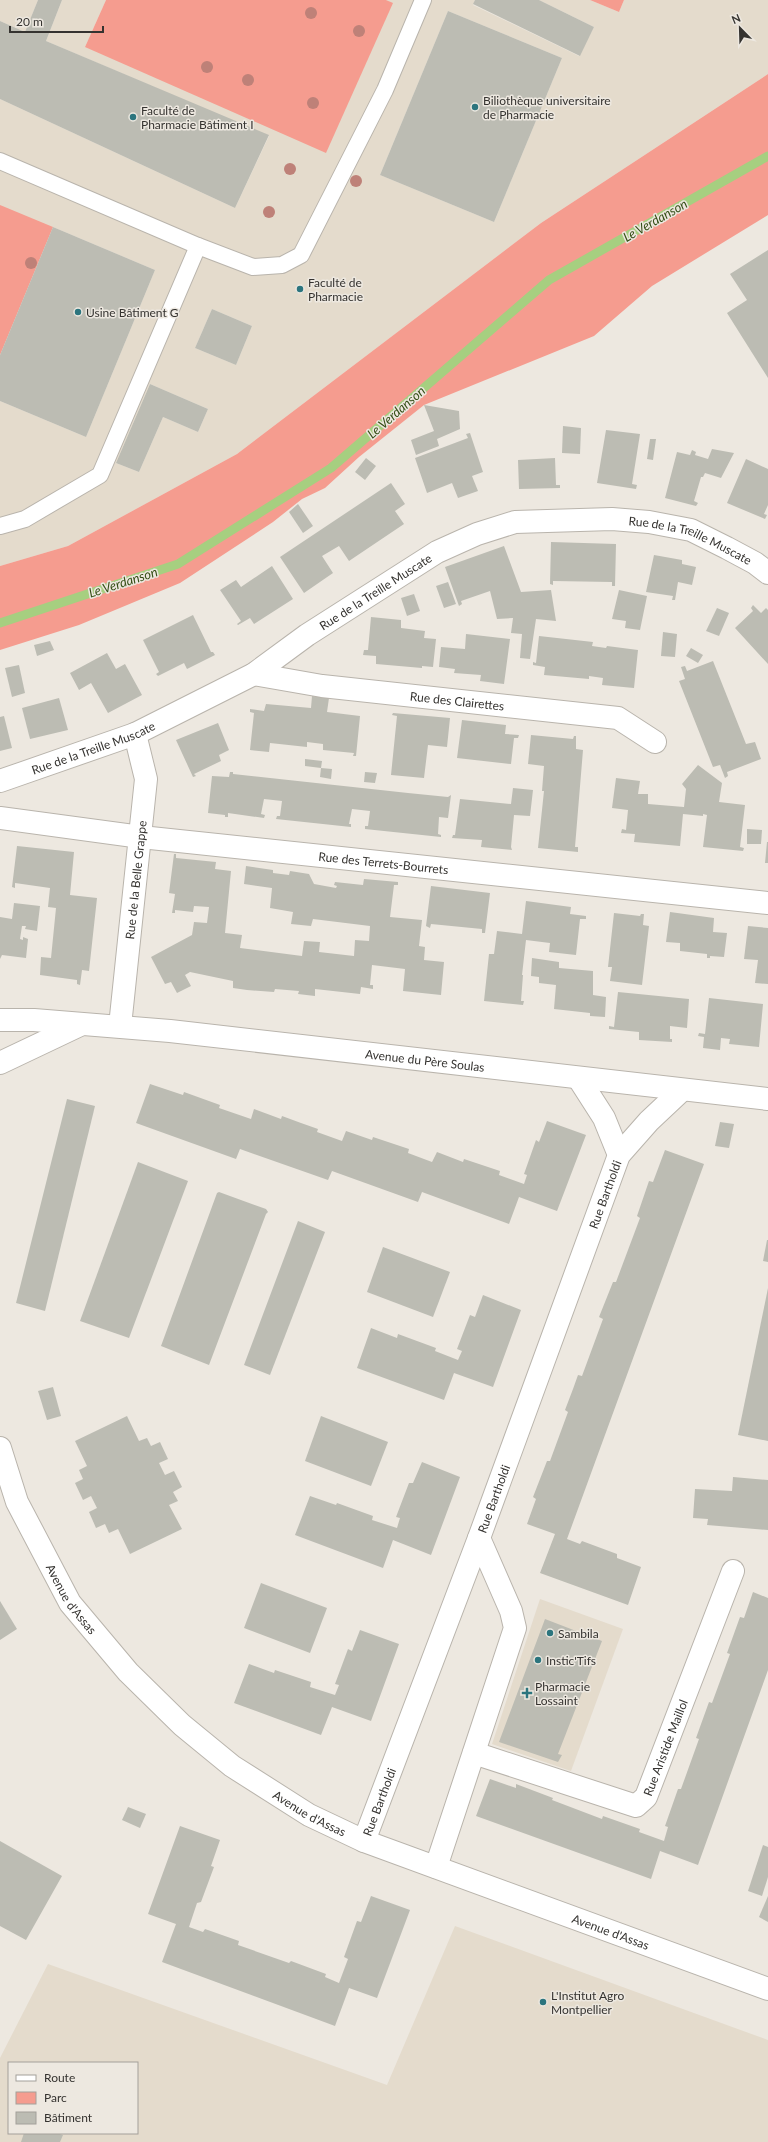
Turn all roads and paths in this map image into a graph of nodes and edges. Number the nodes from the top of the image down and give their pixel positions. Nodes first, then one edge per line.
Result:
1 (423, 0) edge
2 (0, 161) edge
3 (198, 246) junction
4 (0, 526) edge
5 (768, 573) edge
6 (254, 674) junction
7 (135, 734) junction
8 (655, 742) dead end
9 (0, 781) edge
10 (0, 818) edge
11 (141, 837) junction
12 (768, 903) edge
13 (0, 1020) edge
14 (81, 1025) junction
15 (120, 1026) junction
16 (0, 1063) edge
17 (579, 1079) junction
18 (682, 1090) junction
19 (768, 1100) edge
20 (619, 1155) junction
21 (0, 1448) edge
22 (479, 1538) junction
23 (733, 1571) dead end
24 (474, 1753) junction
25 (364, 1841) junction
26 (436, 1867) junction
27 (768, 1989) edge

1 - 3 lane
2 - 3 lane
3 - 4 lane
5 - 6 street, Rue de la Treille Muscate
6 - 7 street, Rue de la Treille Muscate
6 - 8 street, Rue des Clairettes
7 - 9 street, Rue de la Treille Muscate
7 - 11 street, Rue de la Belle Grappe
10 - 11 street, Rue des Terrets-Bourrets
11 - 12 street, Rue des Terrets-Bourrets
11 - 15 street, Rue de la Belle Grappe
13 - 14 street, Avenue du Père Soulas
14 - 15 street, Avenue du Père Soulas
14 - 16 street, Avenue du Père Soulas
15 - 17 street, Avenue du Père Soulas
17 - 18 street, Avenue du Père Soulas
17 - 20 street, Rue Bartholdi
18 - 19 street, Avenue du Père Soulas
18 - 20 street, Rue Bartholdi
20 - 22 street, Rue Bartholdi
21 - 25 street, Avenue d'Assas
22 - 24 street
22 - 25 street, Rue Bartholdi
23 - 24 street, Rue Aristide Maillol
24 - 26 street
25 - 26 street, Avenue d'Assas
26 - 27 street, Avenue d'Assas

